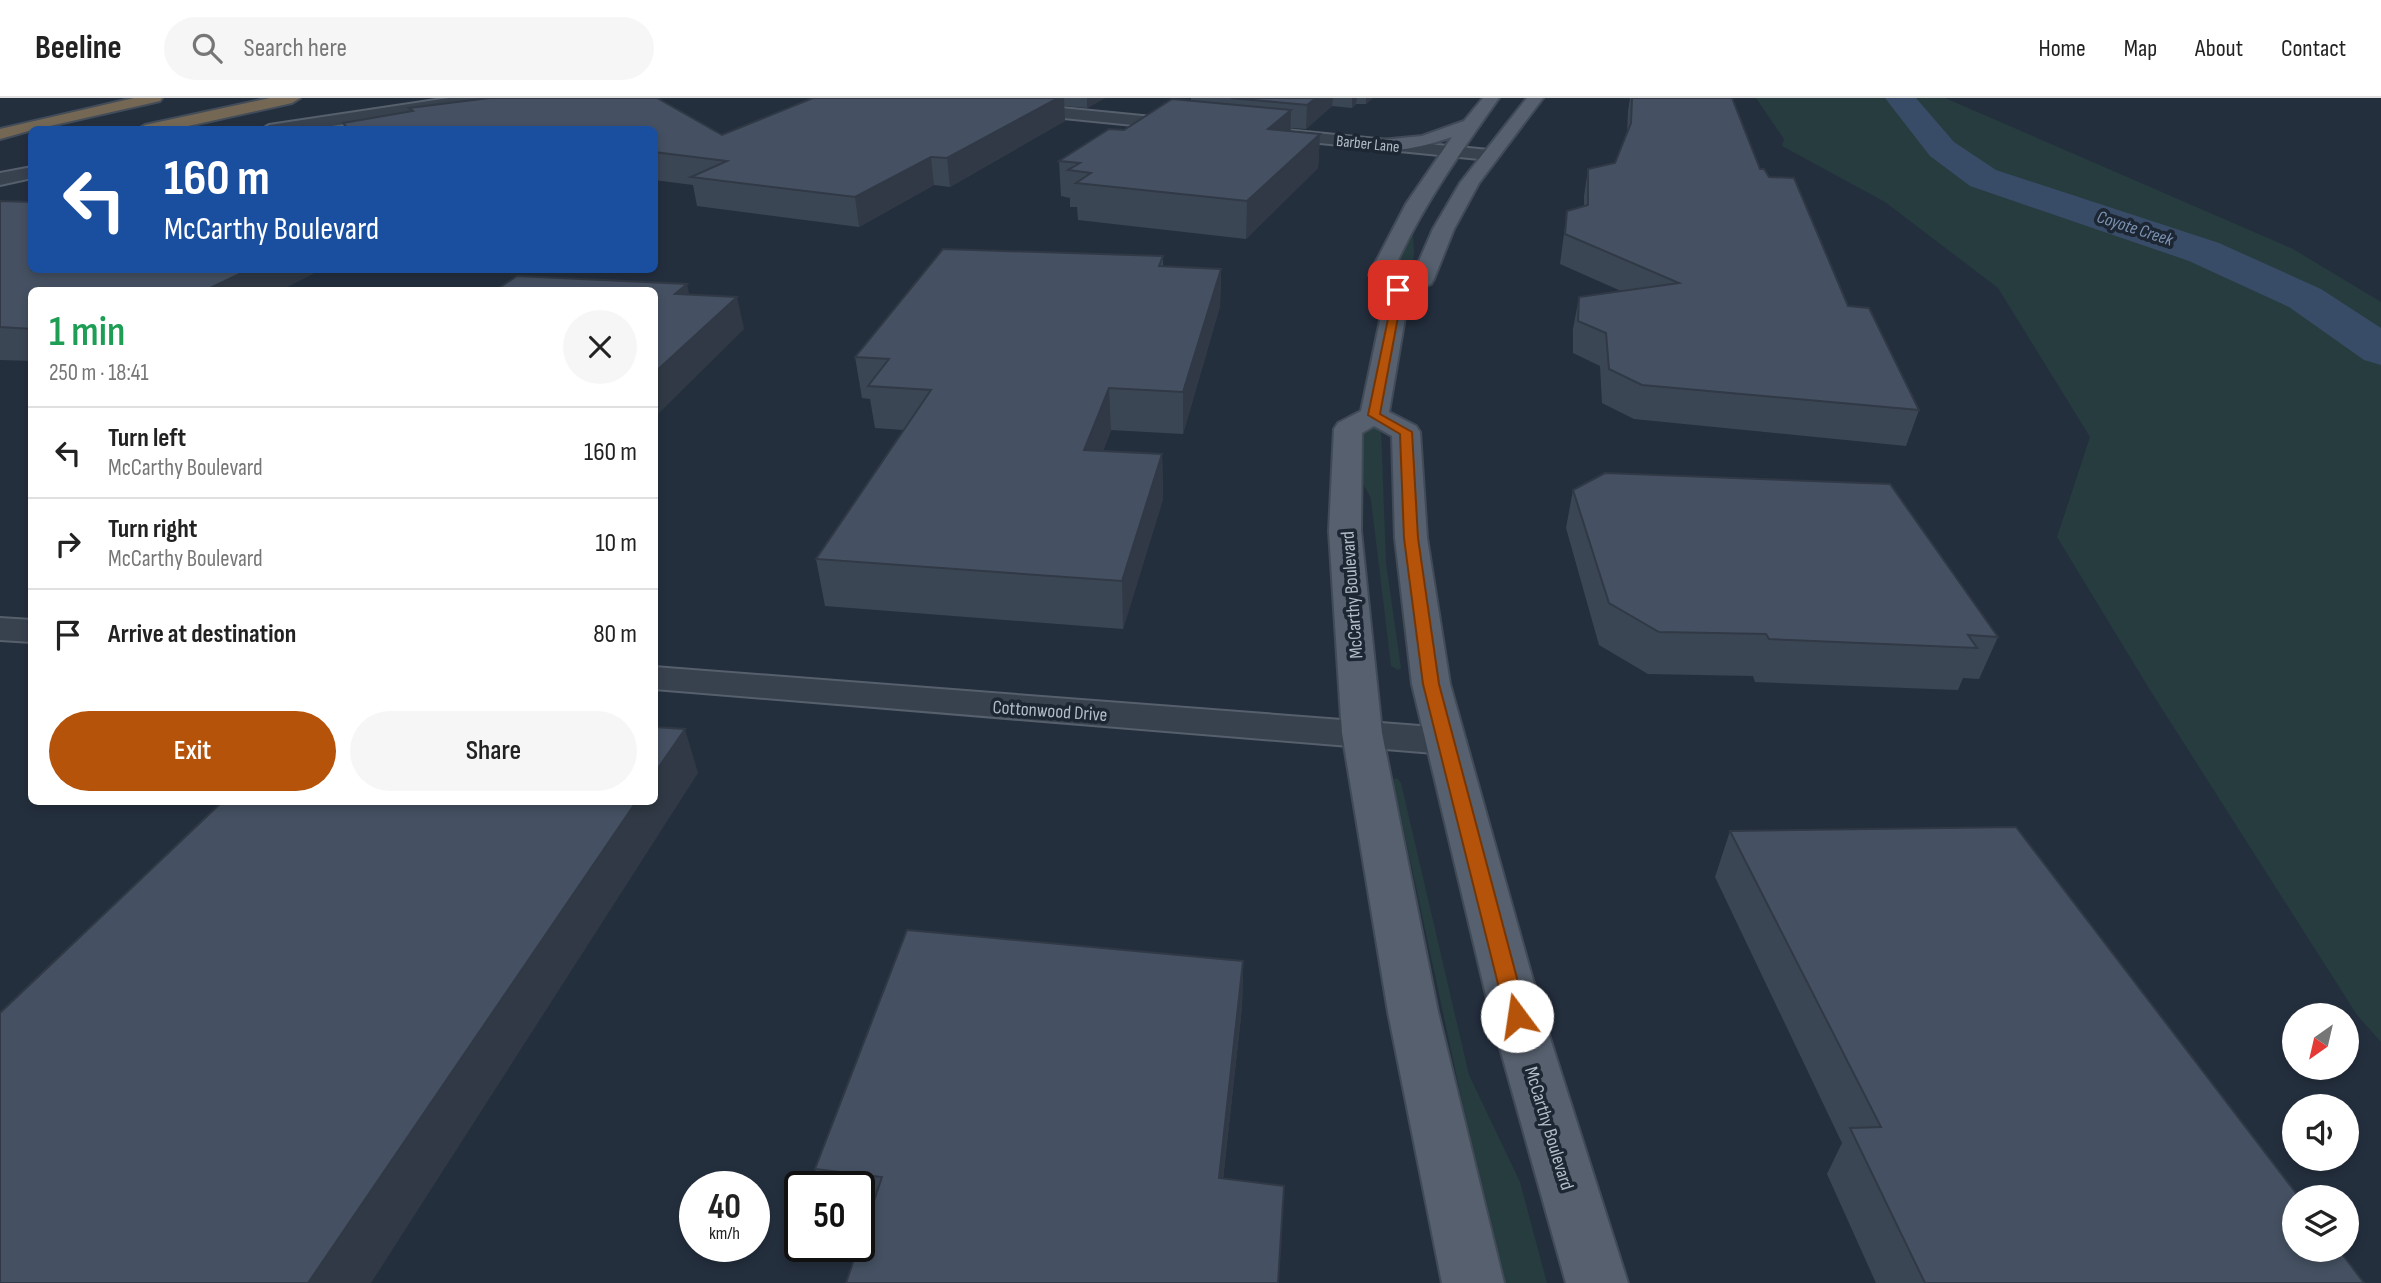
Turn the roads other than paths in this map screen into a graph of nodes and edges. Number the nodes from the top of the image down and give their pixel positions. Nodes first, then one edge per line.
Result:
1 (107, 98) edge
2 (258, 98) edge
3 (292, 98) edge
4 (481, 98) edge
5 (912, 98) edge
6 (1012, 98) edge
7 (1491, 98) edge
8 (1535, 98) edge
9 (161, 103) edge
10 (996, 106) junction
11 (0, 122) edge
12 (1469, 125) junction
13 (42, 126) edge
14 (89, 126) edge
15 (146, 126) edge
16 (163, 126) edge
17 (295, 126) edge
18 (1206, 127) edge
19 (28, 129) edge
20 (1247, 131) edge
21 (0, 134) edge
22 (1381, 145) junction
23 (0, 148) edge
24 (26, 148) edge
25 (1447, 152) junction
26 (1489, 155) junction
27 (0, 161) edge
28 (28, 173) edge
29 (0, 179) edge
30 (1398, 290) junction
31 (1374, 415) junction
32 (0, 629) edge
33 (28, 631) edge
34 (658, 678) edge
35 (1362, 733) junction
36 (1446, 741) junction
37 (1473, 1283) edge
38 (1597, 1283) edge

1 - 11 highway
2 - 15 highway
3 - 16 highway
4 - 17 street
5 - 10 street
6 - 10 street
7 - 12 main road
8 - 26 main road
9 - 13 highway
9 - 14 highway
10 - 18 street
12 - 22 main road
12 - 25 main road
19 - 21 highway
20 - 22 street, Barber Lane
22 - 25 street, Barber Lane
23 - 24 highway
24 - 27 highway
25 - 26 street, Barber Lane
25 - 30 main road
26 - 30 main road
28 - 29 street
30 - 31 main road
31 - 35 main road, McCarthy Boulevard
31 - 36 main road, McCarthy Boulevard
32 - 33 street
34 - 35 street, Cottonwood Drive
35 - 36 street, Cottonwood Drive
35 - 37 main road, McCarthy Boulevard
36 - 38 main road, McCarthy Boulevard

